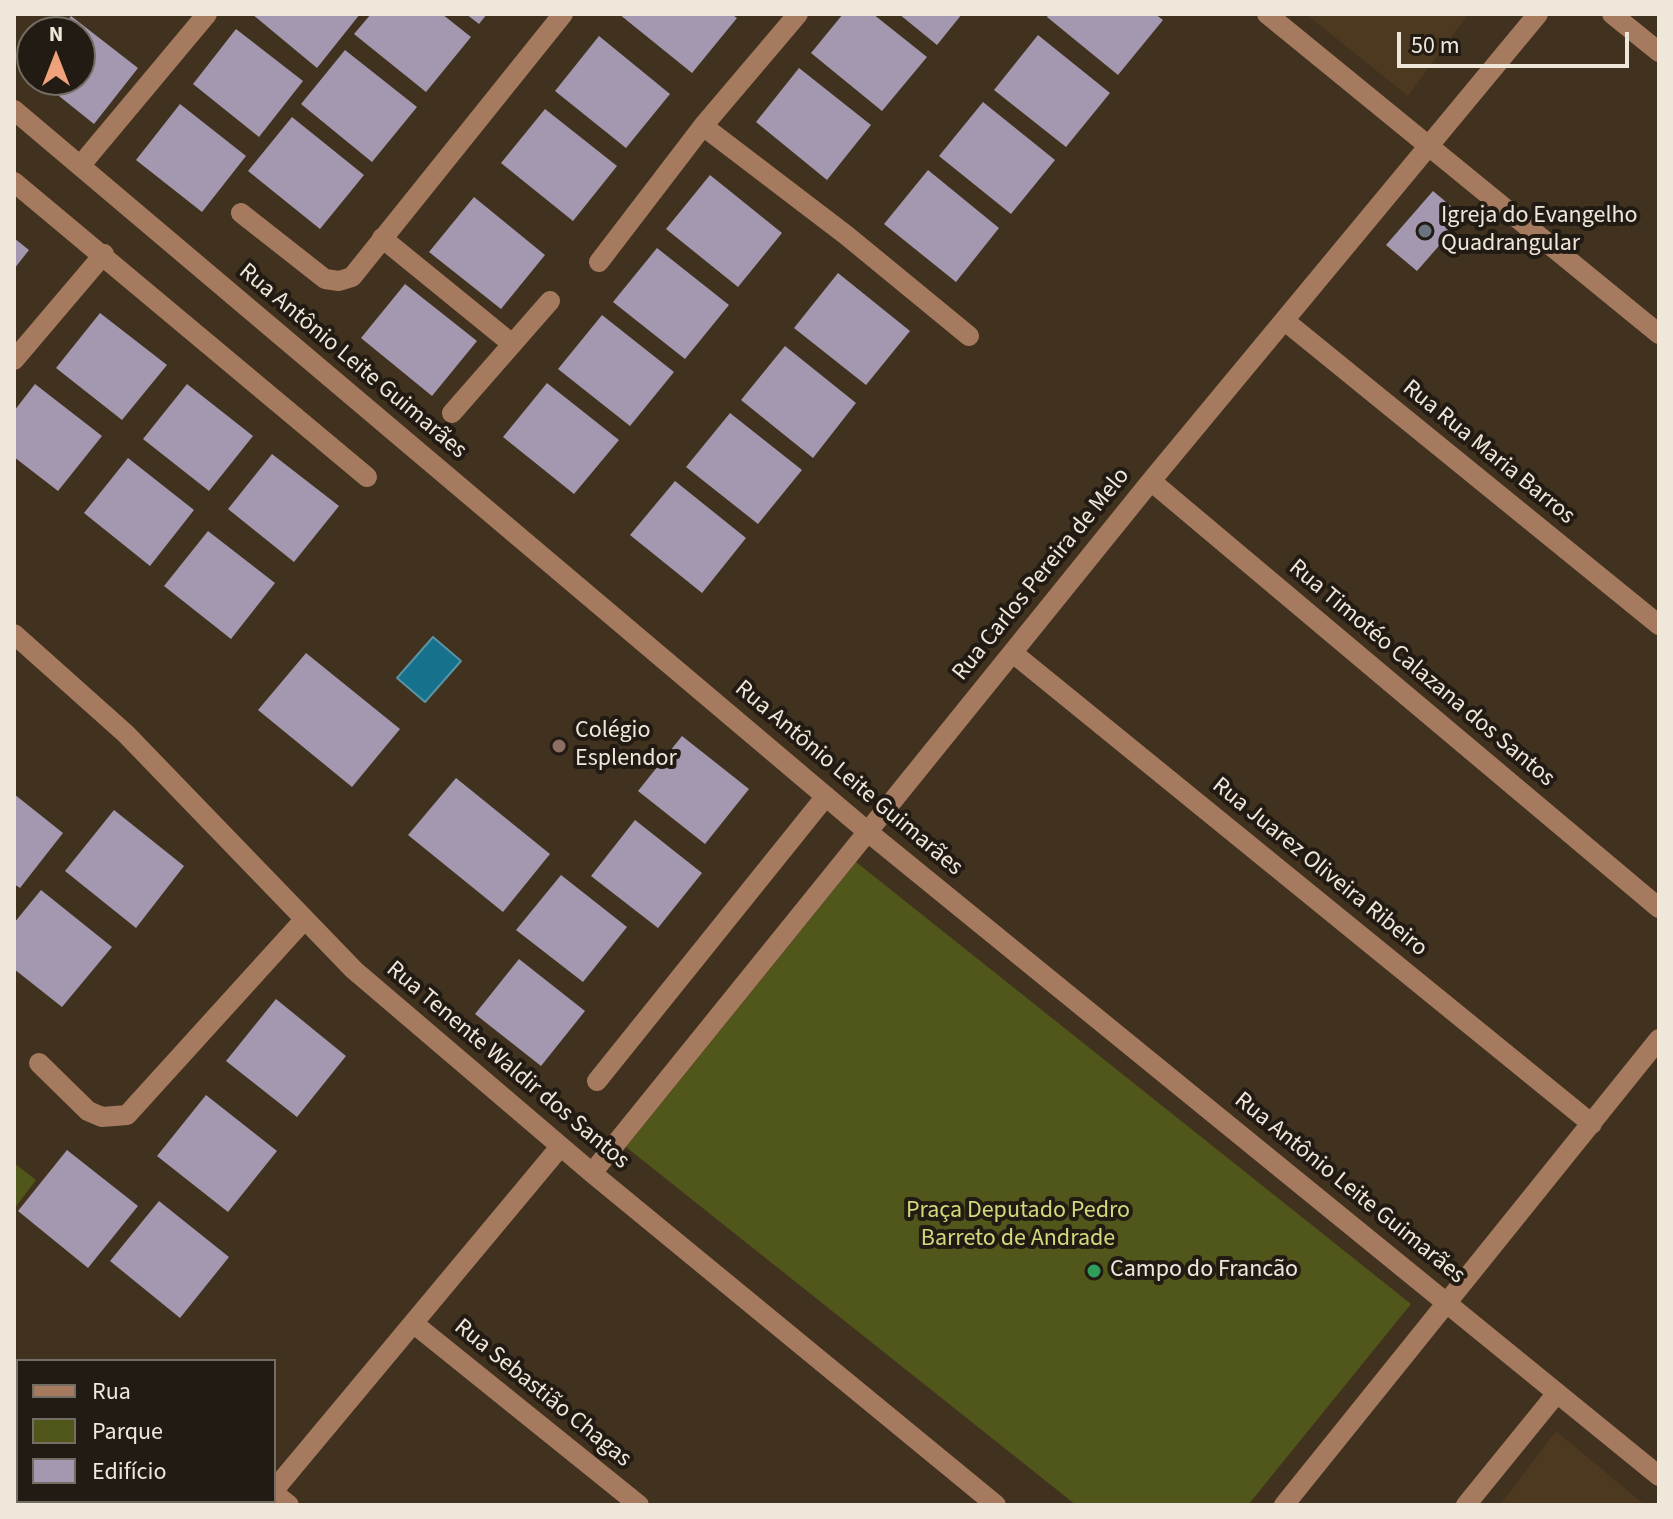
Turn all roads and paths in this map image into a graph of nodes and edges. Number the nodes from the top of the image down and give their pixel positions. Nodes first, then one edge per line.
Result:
1 (207, 14) edge
2 (563, 14) edge
3 (798, 14) edge
4 (1267, 14) edge
5 (1538, 14) edge
6 (1612, 14) edge
7 (1659, 52) edge
8 (14, 110) edge
9 (703, 126) junction
10 (1427, 147) junction
11 (80, 166) junction
12 (14, 182) edge
13 (241, 213) dead end
14 (382, 238) junction
15 (104, 254) junction
16 (599, 262) dead end
17 (550, 301) dead end
18 (1285, 321) junction
19 (1659, 334) edge
20 (969, 336) dead end
21 (511, 343) junction
22 (14, 360) edge
23 (452, 413) dead end
24 (367, 477) dead end
25 (1151, 481) junction
26 (1659, 625) edge
27 (14, 634) edge
28 (1013, 653) junction
29 (826, 796) junction
30 (868, 832) junction
31 (1659, 908) edge
32 (304, 920) junction
33 (1659, 1039) edge
34 (39, 1063) dead end
35 (597, 1081) dead end
36 (1592, 1124) junction
37 (560, 1147) junction
38 (592, 1173) junction
39 (1449, 1304) junction
40 (413, 1323) junction
41 (1557, 1393) junction
42 (1656, 1468) edge
43 (276, 1489) edge
44 (639, 1505) edge
45 (996, 1505) edge
46 (1284, 1505) edge
47 (1466, 1505) edge

1 - 11 street
2 - 14 street
3 - 9 street
4 - 10 street
5 - 10 street, Rua Carlos Pereira de Melo
6 - 7 street
8 - 11 street, Rua Antônio Leite Guimarães
9 - 16 street
9 - 20 street
10 - 18 street, Rua Carlos Pereira de Melo
10 - 19 street
11 - 29 street, Rua Antônio Leite Guimarães
12 - 15 street
13 - 14 street
14 - 21 street
15 - 22 street
15 - 24 street
17 - 21 street
18 - 25 street, Rua Carlos Pereira de Melo
18 - 26 street, Rua Rua Maria Barros
21 - 23 street
25 - 28 street, Rua Carlos Pereira de Melo
25 - 31 street, Rua Timotéo Calazana dos Santos
27 - 32 street, Rua Tenente Waldir dos Santos
28 - 30 street, Rua Carlos Pereira de Melo
28 - 36 street, Rua Juarez Oliveira Ribeiro
29 - 30 street, Rua Antônio Leite Guimarães
29 - 35 street
30 - 38 street, Rua Carlos Pereira de Melo
30 - 39 street, Rua Antônio Leite Guimarães
32 - 34 street
32 - 37 street, Rua Tenente Waldir dos Santos
33 - 36 street
36 - 39 street
37 - 38 street, Rua Tenente Waldir dos Santos
37 - 40 street
38 - 45 street, Rua Tenente Waldir dos Santos
39 - 41 street, Rua Antônio Leite Guimarães
39 - 46 street
40 - 43 street
40 - 44 street, Rua Sebastião Chagas
41 - 42 street, Rua Antônio Leite Guimarães
41 - 47 street

